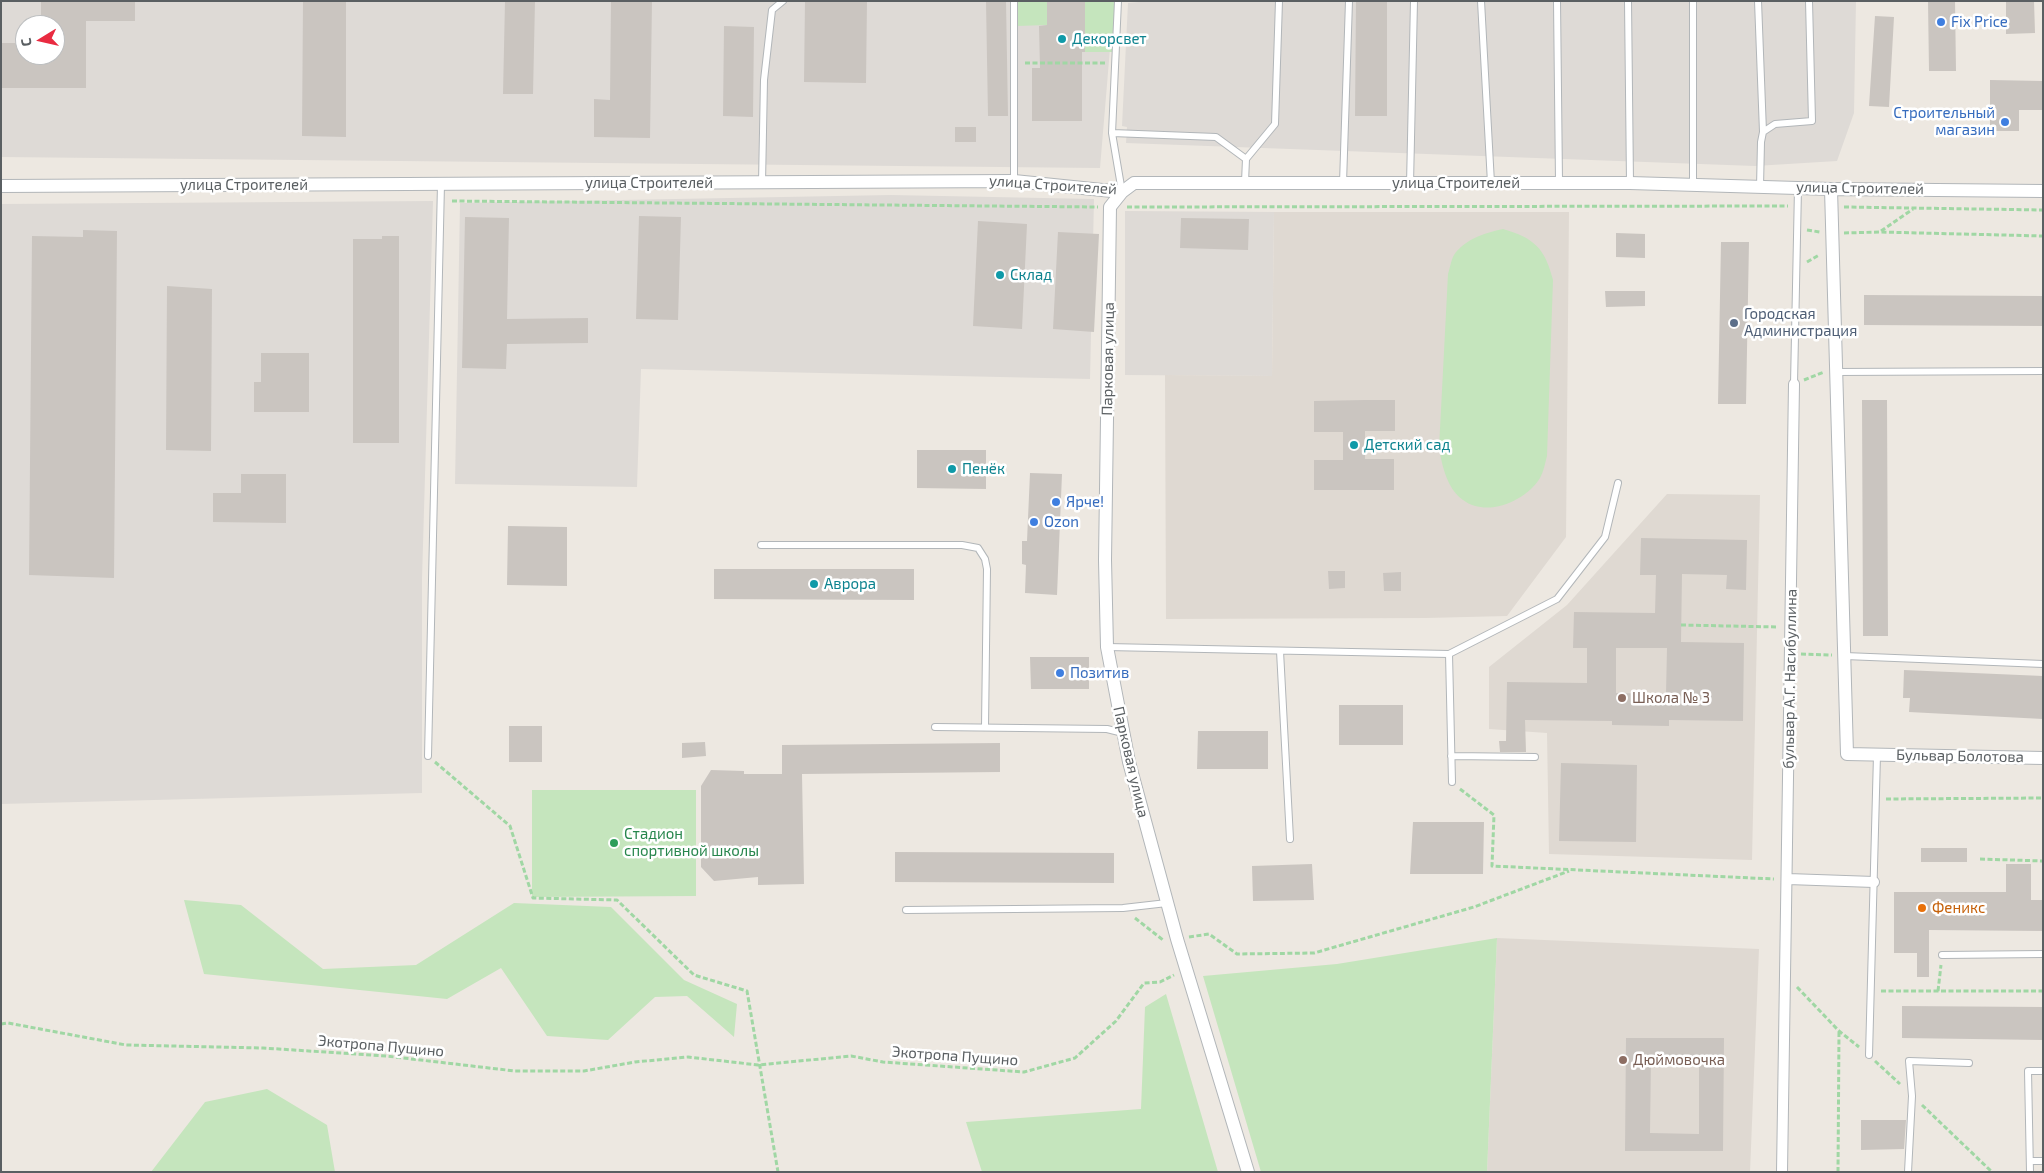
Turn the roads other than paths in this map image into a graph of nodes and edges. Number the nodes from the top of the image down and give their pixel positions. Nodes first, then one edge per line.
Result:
1 (784, 1) edge
2 (1014, 1) edge
3 (1118, 1) edge
4 (1279, 1) edge
5 (1349, 1) edge
6 (1414, 1) edge
7 (1481, 1) edge
8 (1557, 1) edge
9 (1628, 1) edge
10 (1693, 1) edge
11 (1758, 1) edge
12 (1809, 1) edge
13 (1763, 132) junction
14 (1112, 133) junction
15 (1246, 159) junction
16 (1014, 181) junction
17 (1245, 182) junction
18 (1559, 182) junction
19 (1630, 182) junction
20 (762, 183) junction
21 (1343, 183) junction
22 (1491, 183) junction
23 (441, 184) junction
24 (1410, 184) junction
25 (1, 186) edge
26 (1693, 186) junction
27 (1760, 187) junction
28 (1798, 187) junction
29 (1831, 189) junction
30 (2043, 191) edge
31 (1122, 192) junction
32 (1836, 369) junction
33 (2043, 372) edge
34 (1794, 384) joint
35 (1618, 483) dead end
36 (761, 545) dead end
37 (1107, 647) junction
38 (1280, 651) junction
39 (1449, 654) junction
40 (1845, 656) junction
41 (2043, 664) edge
42 (935, 727) dead end
43 (985, 727) junction
44 (1123, 732) junction
45 (1877, 755) junction
46 (428, 756) road end
47 (1450, 756) junction
48 (1535, 757) dead end
49 (2043, 758) edge
50 (1452, 782) road end
51 (1290, 839) dead end
52 (1788, 879) junction
53 (1874, 882) junction
54 (1167, 903) junction
55 (906, 910) dead end
56 (1942, 954) road end
57 (2043, 954) edge
58 (1869, 1055) road end
59 (1969, 1063) dead end
60 (2043, 1071) edge
61 (2030, 1161) junction
62 (2043, 1161) edge
63 (1248, 1172) edge
64 (1782, 1172) edge
65 (1908, 1172) edge
66 (2030, 1172) edge

1 - 20 lane
2 - 16 lane
3 - 14 lane
4 - 15 lane
5 - 21 lane
6 - 24 lane
7 - 22 lane
8 - 18 lane
9 - 19 lane
10 - 26 lane
11 - 13 lane
12 - 13 lane
13 - 27 lane
14 - 15 lane
14 - 31 lane
15 - 17 lane
16 - 20 street, улица Строителей
16 - 31 street, улица Строителей
17 - 21 street, улица Строителей
17 - 31 street, улица Строителей
18 - 19 street, улица Строителей
18 - 22 street, улица Строителей
19 - 26 street, улица Строителей
20 - 23 street, улица Строителей
21 - 24 street, улица Строителей
22 - 24 street, улица Строителей
23 - 25 street, улица Строителей
23 - 46 lane
26 - 27 street, улица Строителей
27 - 28 street, улица Строителей
28 - 29 street, улица Строителей
28 - 34 lane, бульвар А.Г. Насибуллина
29 - 30 street, улица Строителей
29 - 32 street
31 - 37 street, Парковая улица
32 - 33 lane
32 - 40 street
34 - 52 street, бульвар А.Г. Насибуллина
35 - 39 lane
36 - 43 lane
37 - 38 lane
37 - 44 street, Парковая улица
38 - 39 lane
38 - 51 lane
39 - 47 lane
40 - 41 lane
40 - 45 street, Бульвар Болотова
42 - 43 lane
43 - 44 lane
44 - 54 street, Парковая улица
45 - 49 street, Бульвар Болотова
45 - 53 lane
47 - 48 lane
47 - 50 lane
52 - 53 street
52 - 64 street, бульвар А.Г. Насибуллина
53 - 58 lane
54 - 55 lane
54 - 63 street, Парковая улица
56 - 57 lane
59 - 65 lane
60 - 61 lane
61 - 62 lane
61 - 66 lane

